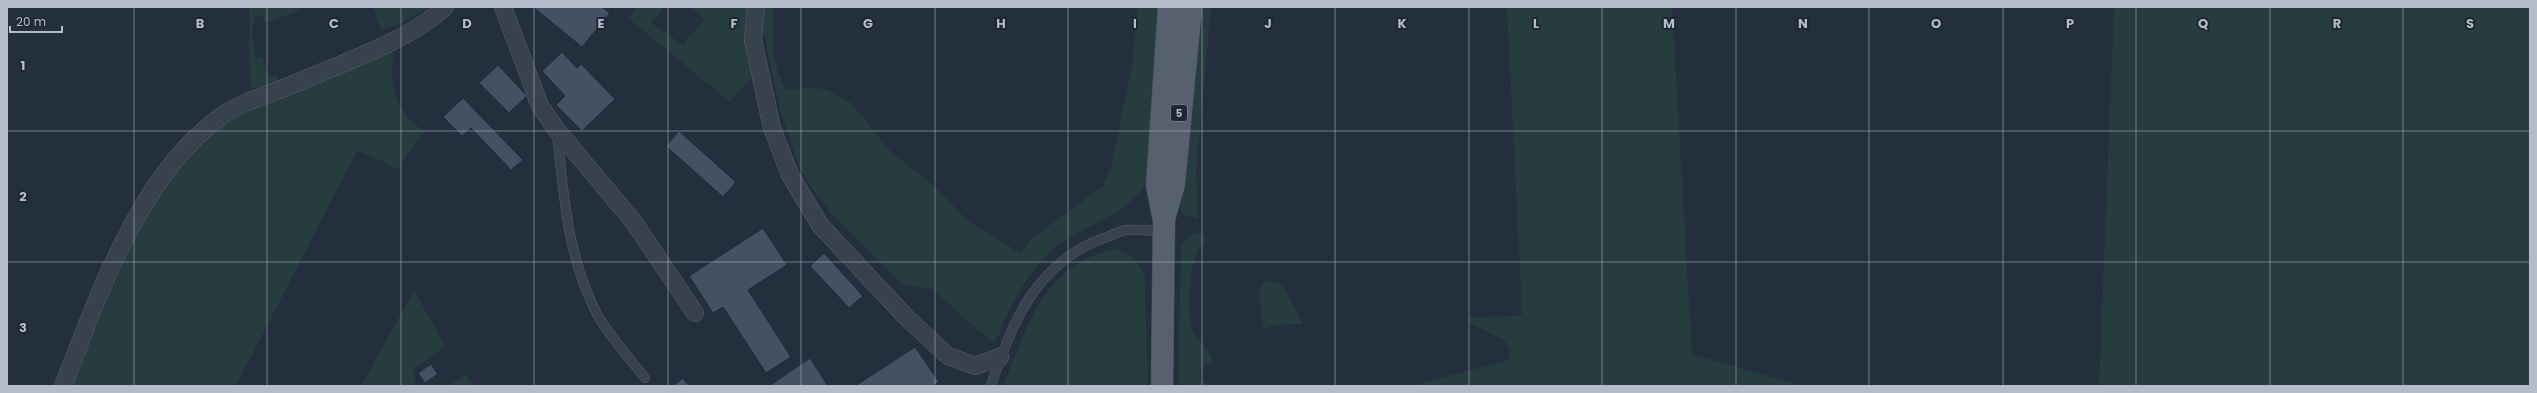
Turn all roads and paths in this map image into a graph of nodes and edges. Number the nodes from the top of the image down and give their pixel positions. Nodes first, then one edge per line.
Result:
1 (445, 7) edge
2 (503, 7) edge
3 (756, 7) edge
4 (1169, 7) edge
5 (1192, 7) edge
6 (556, 129) junction
7 (1164, 225) junction
8 (694, 313) dead end
9 (1000, 357) junction
10 (645, 378) dead end
11 (63, 386) edge
12 (991, 386) edge
13 (1162, 386) edge

1 - 11 street
2 - 6 street
3 - 9 street
4 - 7 main road, 5
5 - 7 main road, 5
6 - 8 street
6 - 10 lane
7 - 9 lane
7 - 13 main road, 5
9 - 12 lane

